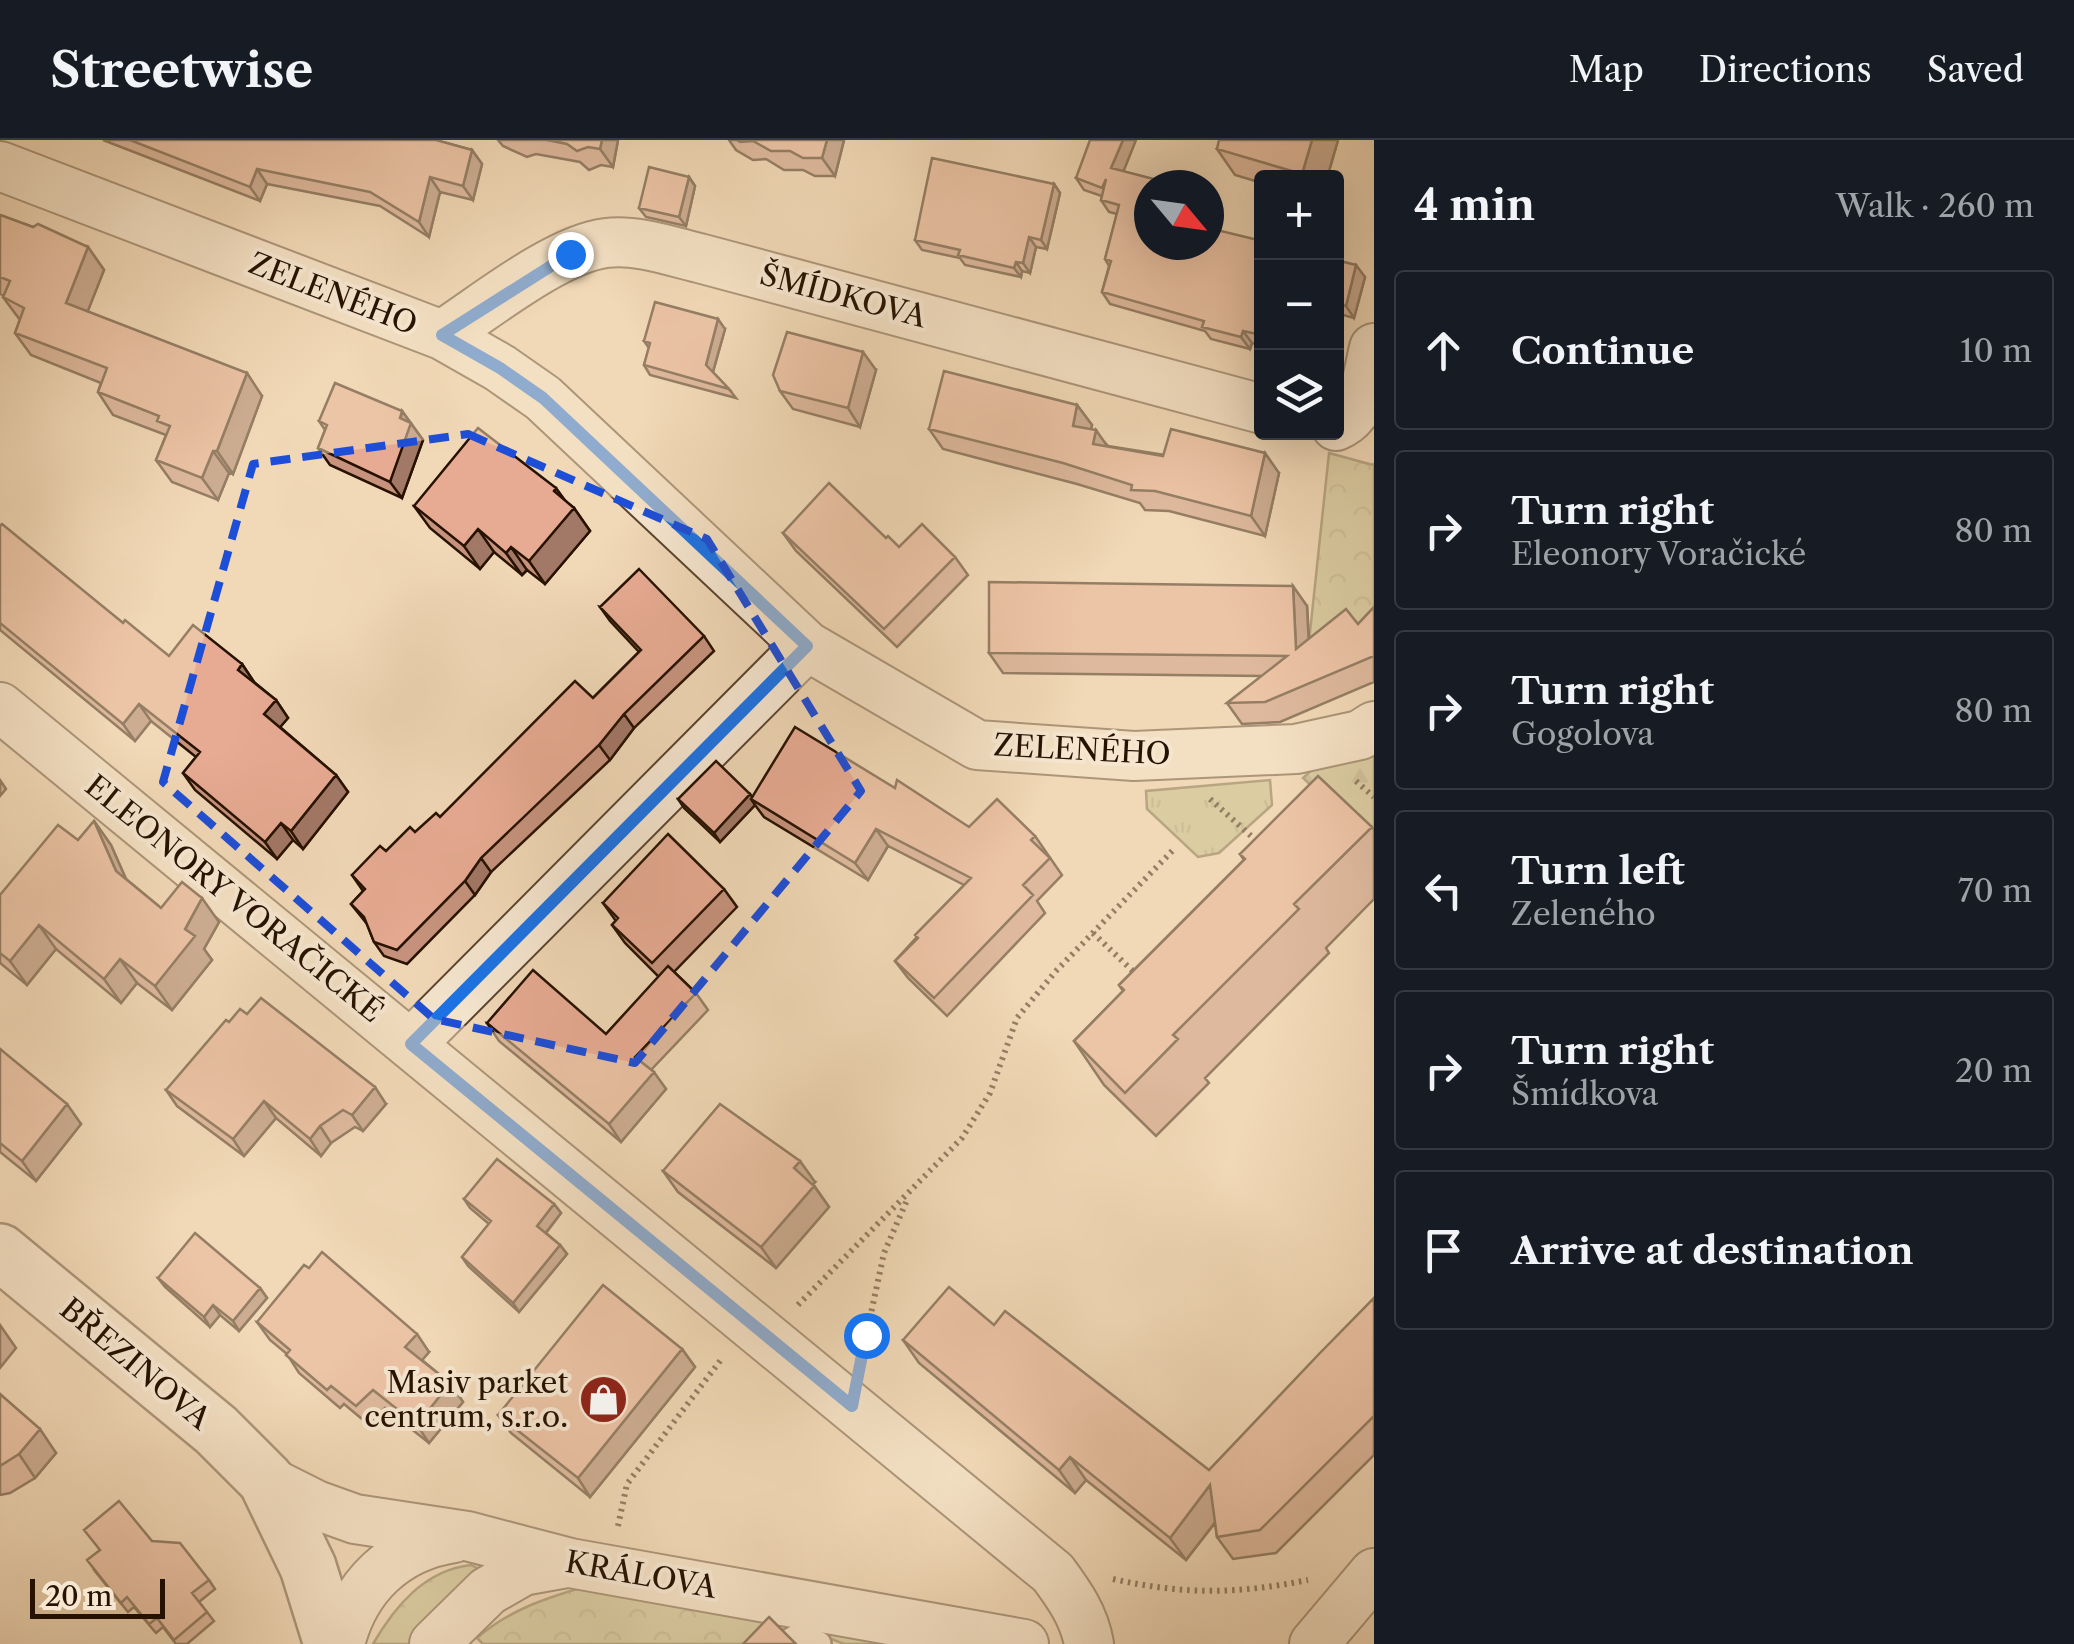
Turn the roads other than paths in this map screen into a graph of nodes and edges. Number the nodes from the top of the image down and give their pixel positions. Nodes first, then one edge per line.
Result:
1 (0, 166) edge
2 (442, 335) junction
3 (1374, 348) edge
4 (1254, 407) edge
5 (1344, 421) edge
6 (807, 646) junction
7 (0, 707) edge
8 (1374, 726) edge
9 (411, 1044) junction
10 (0, 1252) edge
11 (266, 1480) junction
12 (467, 1536) junction
13 (570, 1563) junction
14 (1374, 1573) edge
15 (332, 1644) edge
16 (340, 1644) edge
17 (434, 1644) edge
18 (786, 1644) edge
19 (818, 1644) edge
20 (1024, 1644) edge
21 (1088, 1644) edge
22 (1314, 1644) edge

1 - 2 street, ZELENÉHO
2 - 4 street, ŠMÍDKOVA
2 - 6 street, ZELENÉHO
3 - 5 street
6 - 8 street, ZELENÉHO
6 - 9 street
7 - 9 street, ELEONORY VORAČICKÉ
9 - 21 street, ELEONORY VORAČICKÉ
10 - 11 street, BŘEZINOVA
11 - 12 street, KRÁLOVA
11 - 15 street, BŘEZINOVA
12 - 13 street, KRÁLOVA
12 - 16 street
13 - 17 street
13 - 20 street, KRÁLOVA
14 - 22 street
18 - 19 lane

